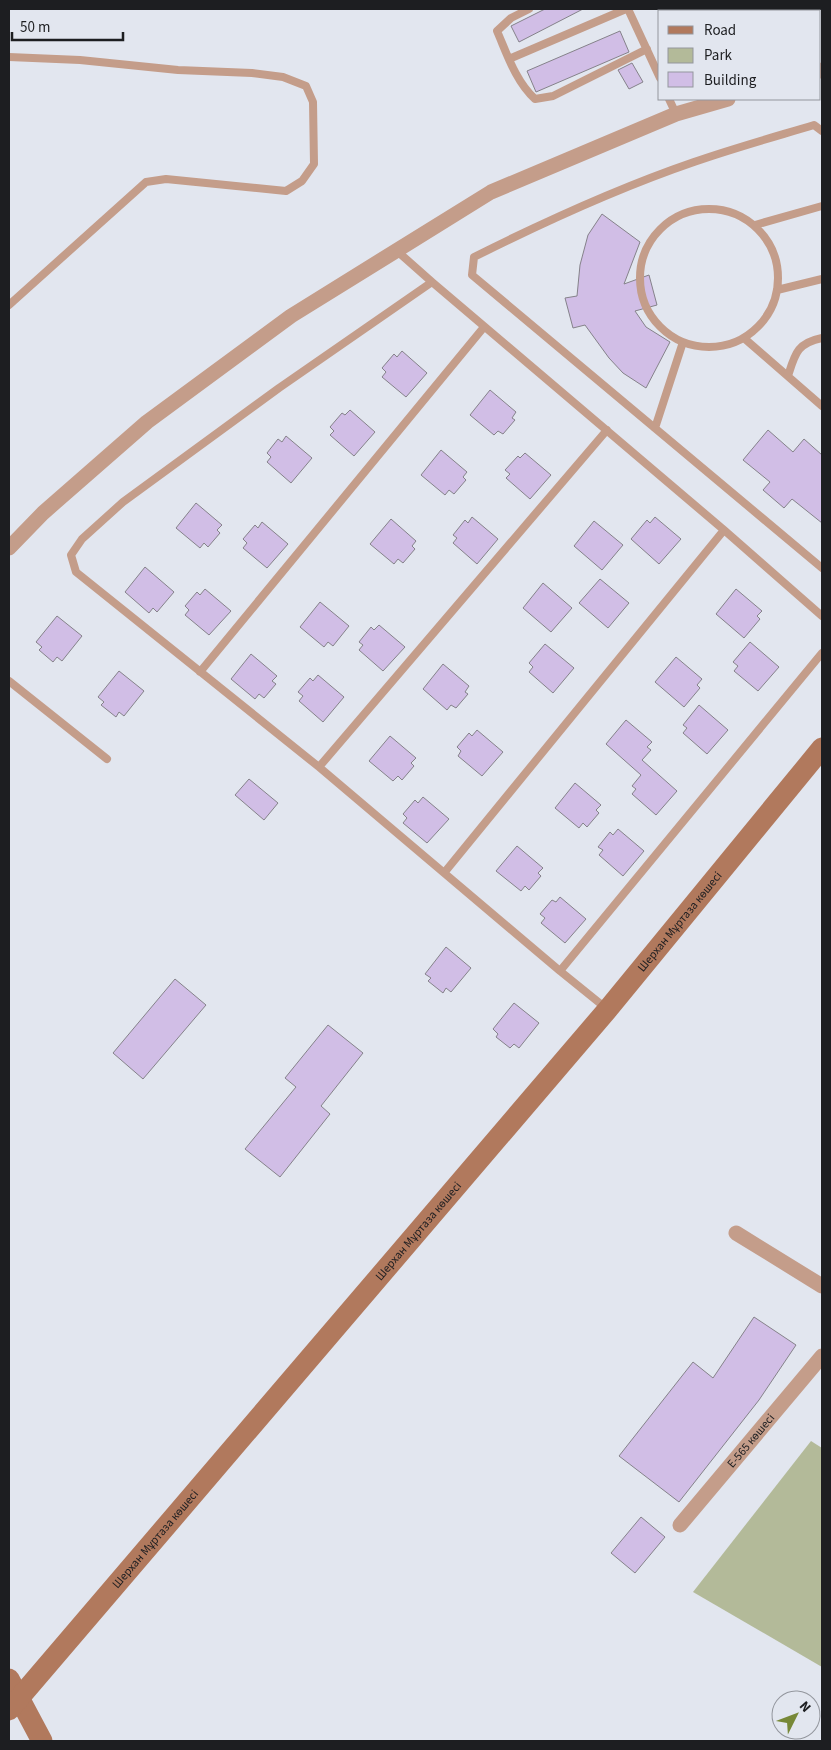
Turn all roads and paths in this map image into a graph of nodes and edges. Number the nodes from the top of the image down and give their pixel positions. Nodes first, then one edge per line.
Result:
1 (529, 9) edge
2 (627, 9) edge
3 (647, 49) junction
4 (9, 58) edge
5 (509, 59) junction
6 (658, 74) edge
7 (669, 100) edge
8 (725, 100) edge
9 (676, 114) junction
10 (822, 130) edge
11 (822, 206) edge
12 (755, 225) junction
13 (397, 251) junction
14 (822, 279) edge
15 (432, 282) junction
16 (778, 290) junction
17 (9, 305) edge
18 (484, 327) junction
19 (745, 338) junction
20 (822, 338) edge
21 (683, 342) junction
22 (788, 376) junction
23 (822, 406) edge
24 (655, 428) junction
25 (607, 430) junction
26 (724, 530) junction
27 (9, 548) edge
28 (822, 568) edge
29 (822, 616) edge
30 (822, 653) edge
31 (200, 672) junction
32 (9, 681) edge
33 (822, 748) edge
34 (107, 759) dead end
35 (319, 768) junction
36 (444, 873) junction
37 (560, 971) junction
38 (608, 1009) junction
39 (736, 1233) dead end
40 (822, 1286) edge
41 (822, 1356) edge
42 (680, 1525) dead end
43 (9, 1679) edge
44 (14, 1704) edge
45 (42, 1741) edge

1 - 5 lane
2 - 3 lane
2 - 5 lane
3 - 5 lane
3 - 6 lane
4 - 17 lane
7 - 9 lane
8 - 9 street
9 - 13 street
10 - 24 lane
11 - 12 lane
12 - 16 lane
12 - 21 lane
13 - 15 lane
13 - 27 street
14 - 16 lane
15 - 18 lane
15 - 31 lane
16 - 19 lane
18 - 25 lane
18 - 31 lane
19 - 21 lane
19 - 22 lane
20 - 22 lane
21 - 24 lane
22 - 23 lane
24 - 28 lane
25 - 26 lane
25 - 35 lane
26 - 29 lane
26 - 36 lane
30 - 37 lane
31 - 35 lane
32 - 34 lane
33 - 38 main road, Шерхан Мұртаза көшесі
35 - 36 lane
36 - 37 lane
37 - 38 lane
38 - 44 main road, Шерхан Мұртаза көшесі
39 - 40 street
41 - 42 street, Е-565 көшесі
43 - 44 main road
44 - 45 main road

